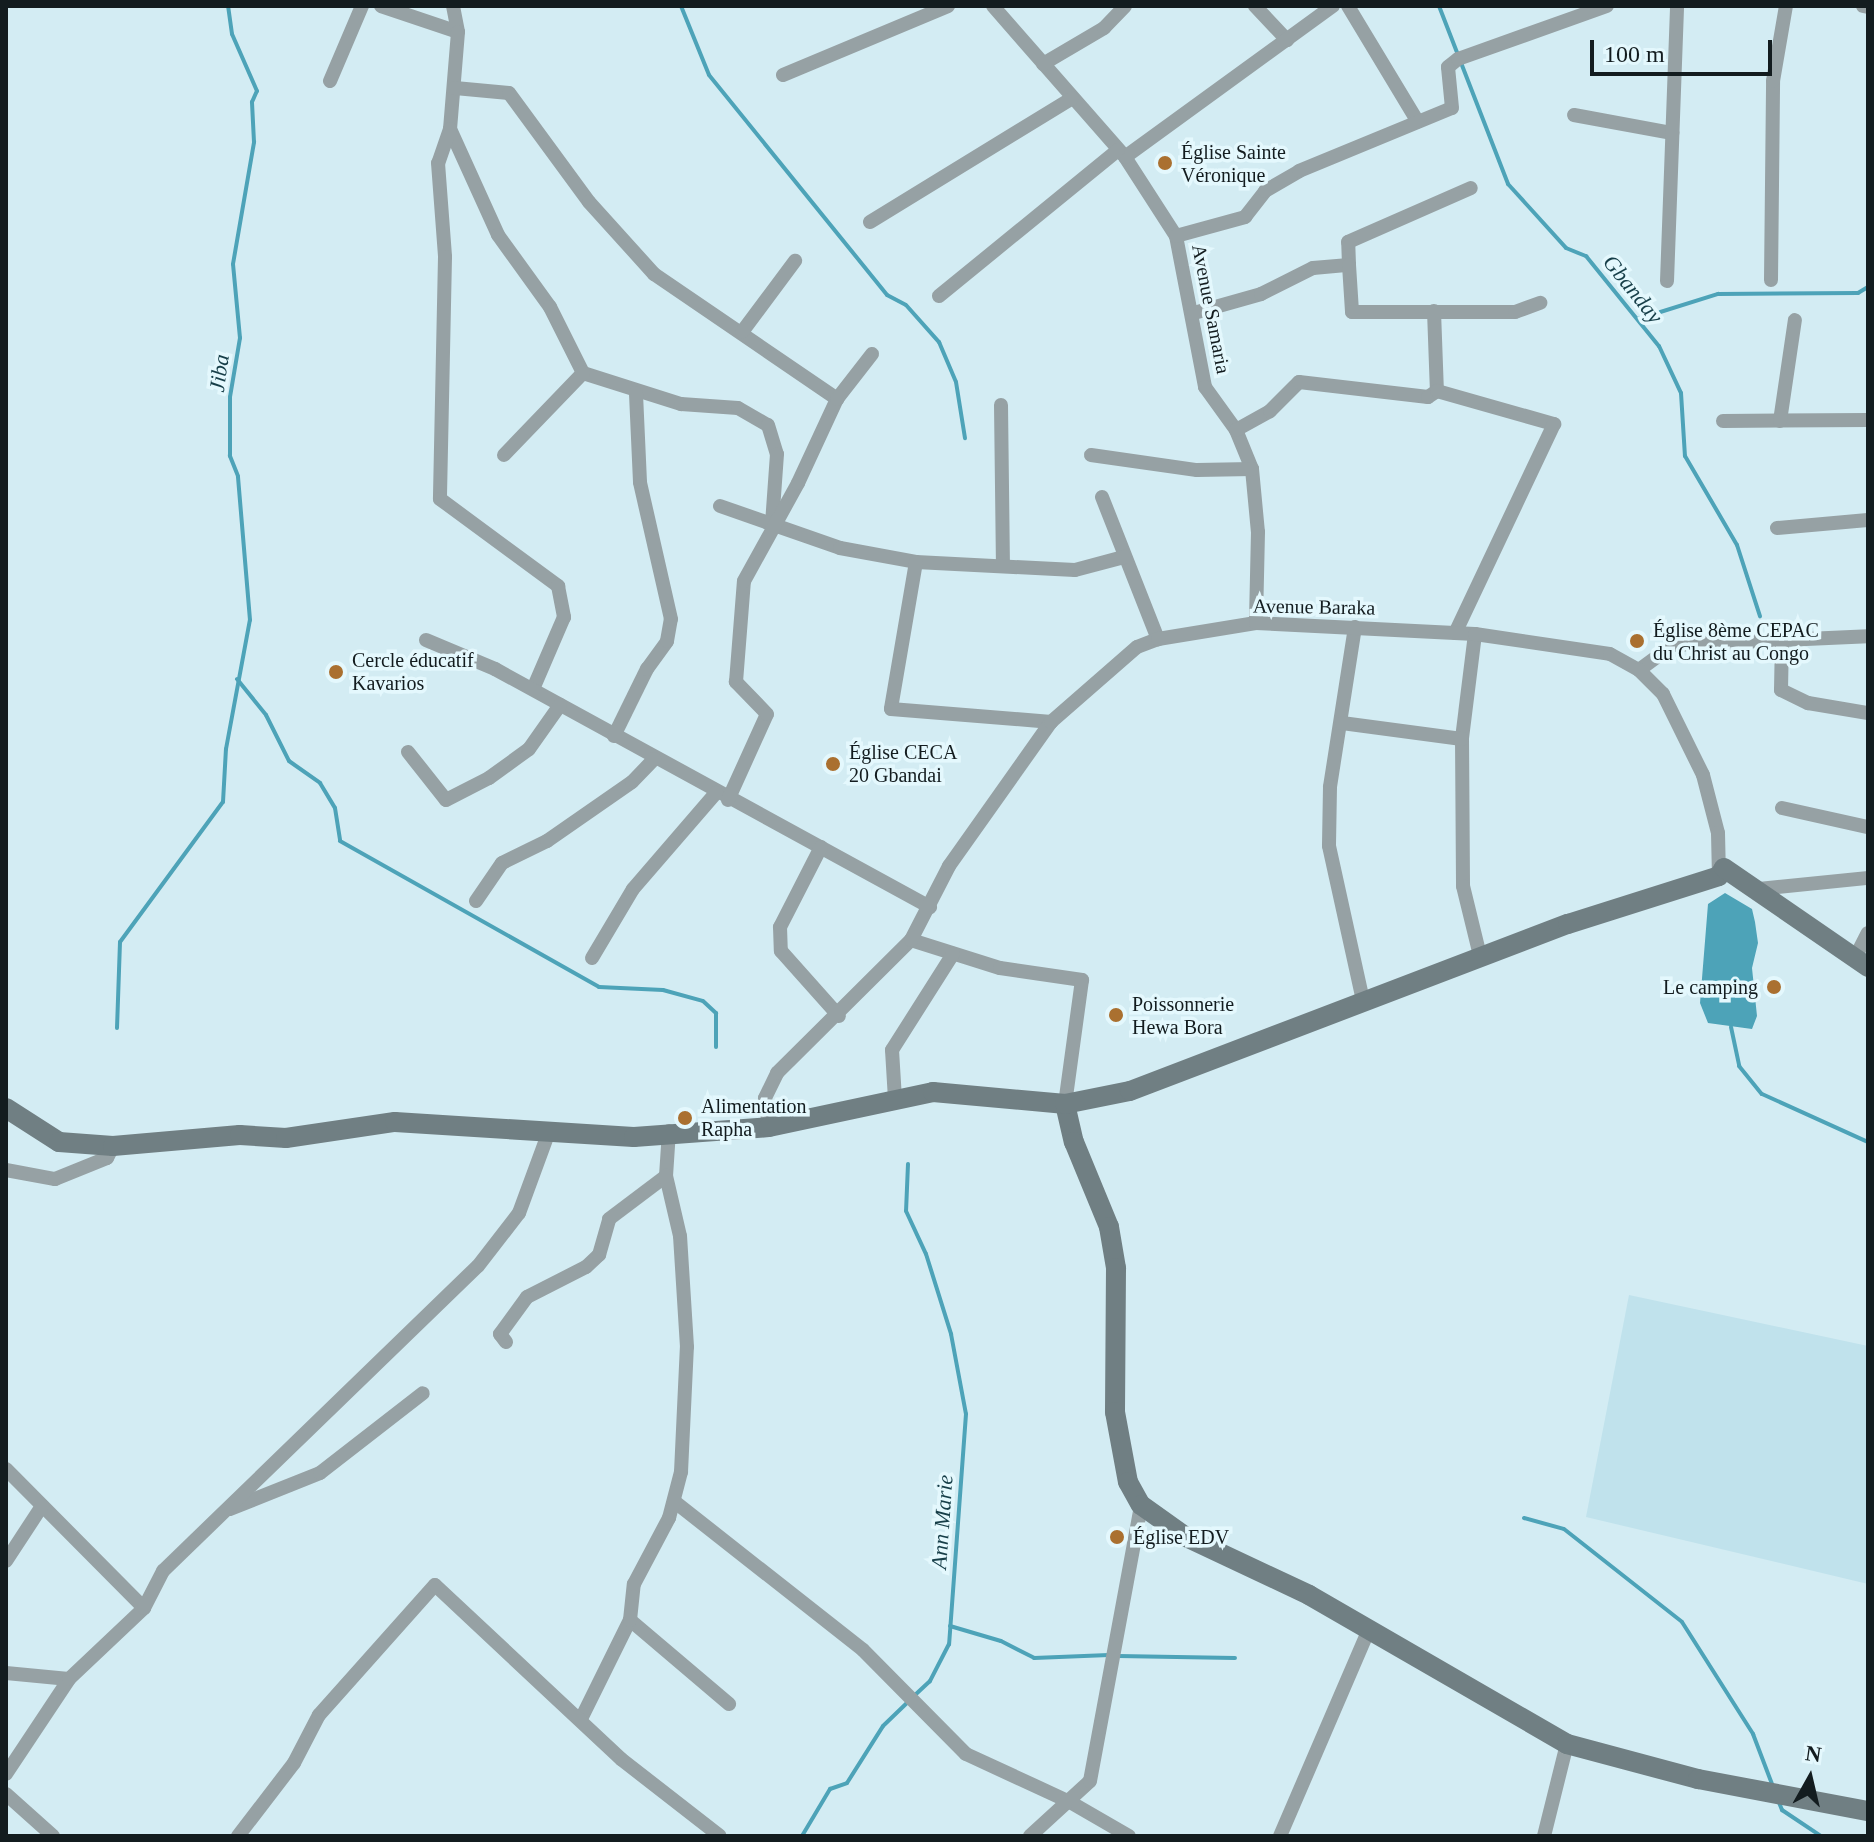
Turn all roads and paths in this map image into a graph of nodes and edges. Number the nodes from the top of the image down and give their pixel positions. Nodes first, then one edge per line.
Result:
1 (362, 6) edge
2 (381, 6) edge
3 (453, 6) edge
4 (948, 6) edge
5 (993, 6) edge
6 (1125, 6) edge
7 (1255, 6) edge
8 (1333, 6) edge
9 (1348, 6) edge
10 (1607, 6) edge
11 (1677, 6) edge
12 (1786, 6) edge
13 (458, 32) junction
14 (1287, 40) junction
15 (1043, 64) junction
16 (783, 75) dead end
17 (330, 81) dead end
18 (455, 88) junction
19 (1072, 98) junction
20 (1574, 115) dead end
21 (1418, 122) junction
22 (450, 129) junction
23 (1672, 133) junction
24 (1121, 153) junction
25 (1471, 188) dead end
26 (870, 222) dead end
27 (1176, 236) junction
28 (795, 261) dead end
29 (1349, 265) junction
30 (1771, 280) dead end
31 (1667, 281) dead end
32 (939, 296) dead end
33 (1540, 303) dead end
34 (1434, 311) junction
35 (1194, 313) junction
36 (1795, 320) dead end
37 (742, 332) junction
38 (872, 354) dead end
39 (583, 373) junction
40 (1437, 391) junction
41 (636, 393) junction
42 (837, 399) junction
43 (1001, 405) dead end
44 (1868, 420) edge
45 (1723, 421) dead end
46 (1780, 421) junction
47 (1236, 430) junction
48 (504, 455) dead end
49 (1091, 455) dead end
50 (1252, 469) junction
51 (1102, 497) dead end
52 (1868, 504) edge
53 (720, 506) dead end
54 (1867, 520) edge
55 (772, 523) junction
56 (1777, 528) dead end
57 (1124, 557) junction
58 (916, 562) junction
59 (1003, 566) junction
60 (1256, 623) junction
61 (1355, 627) junction
62 (1455, 633) junction
63 (1475, 634) junction
64 (1868, 636) edge
65 (1782, 638) junction
66 (1158, 639) junction
67 (426, 640) dead end
68 (1639, 670) junction
69 (533, 689) junction
70 (560, 705) junction
71 (1868, 713) edge
72 (1051, 722) junction
73 (1342, 723) junction
74 (614, 736) junction
75 (1462, 739) junction
76 (408, 752) dead end
77 (654, 759) junction
78 (722, 796) junction
79 (1782, 808) dead end
80 (1868, 827) edge
81 (821, 847) junction
82 (1719, 876) junction
83 (1868, 878) edge
84 (1759, 889) junction
85 (476, 901) dead end
86 (930, 907) junction
87 (1868, 933) edge
88 (911, 940) junction
89 (953, 954) junction
90 (1480, 956) junction
91 (592, 958) dead end
92 (1861, 964) edge
93 (1363, 1000) junction
94 (839, 1016) junction
95 (895, 1099) junction
96 (1065, 1104) junction
97 (6, 1108) edge
98 (769, 1127) junction
99 (669, 1131) junction
100 (548, 1134) junction
101 (113, 1146) junction
102 (6, 1170) edge
103 (666, 1176) junction
104 (506, 1342) dead end
105 (423, 1393) dead end
106 (6, 1469) edge
107 (675, 1502) junction
108 (1141, 1505) junction
109 (42, 1506) junction
110 (222, 1512) junction
111 (6, 1561) edge
112 (144, 1608) junction
113 (630, 1620) junction
114 (1368, 1632) junction
115 (6, 1673) edge
116 (69, 1679) junction
117 (729, 1704) dead end
118 (581, 1719) junction
119 (1567, 1744) junction
120 (6, 1774) edge
121 (6, 1794) edge
122 (1070, 1802) junction
123 (1868, 1811) edge
124 (53, 1836) edge
125 (238, 1836) edge
126 (720, 1836) edge
127 (1030, 1836) edge
128 (1129, 1836) edge
129 (1280, 1836) edge
130 (1544, 1836) edge

1 - 17 street
2 - 13 street
3 - 13 street
4 - 16 street
5 - 15 street, Avenue Samaria
6 - 15 street
7 - 14 street
8 - 14 street
9 - 21 street
10 - 21 street
11 - 23 street
12 - 30 street
13 - 18 street
14 - 24 street
15 - 19 street, Avenue Samaria
18 - 22 street
18 - 37 street
19 - 24 street, Avenue Samaria
19 - 26 street
20 - 23 street
21 - 27 street
22 - 39 street
22 - 69 street
23 - 31 street
24 - 27 street, Avenue Samaria
24 - 32 street
25 - 29 street
27 - 35 street, Avenue Samaria
28 - 37 street
29 - 34 street
29 - 35 street
33 - 34 street
34 - 40 street
35 - 47 street, Avenue Samaria
36 - 46 street
37 - 42 street
38 - 42 street
39 - 41 street
39 - 48 street
40 - 47 street
40 - 62 street
41 - 55 street
41 - 74 street
42 - 55 street
43 - 59 street
44 - 46 street
45 - 46 street
47 - 50 street, Avenue Samaria
49 - 50 street
50 - 60 street, Avenue Samaria
51 - 57 street
52 - 54 street
53 - 55 street
54 - 56 street
55 - 58 street
55 - 78 street
57 - 59 street
57 - 66 street
58 - 59 street
58 - 72 street
60 - 61 street, Avenue Baraka
60 - 66 street, Avenue Baraka
61 - 62 street, Avenue Baraka
61 - 73 street
62 - 63 street, Avenue Baraka
63 - 68 street, Avenue Baraka
63 - 75 street
64 - 65 street
65 - 68 street
65 - 71 street
66 - 72 street, Avenue Baraka
67 - 69 street
68 - 82 street, Avenue Baraka
69 - 70 street
70 - 74 street
70 - 76 street
72 - 86 street, Avenue Baraka
73 - 75 street
73 - 93 street
74 - 77 street
75 - 90 street
77 - 78 street
77 - 85 street
78 - 81 street
78 - 91 street
79 - 80 street
81 - 86 street
81 - 94 street
82 - 84 street
82 - 90 street
83 - 84 street
84 - 92 street
86 - 88 street, Avenue Baraka
87 - 92 street
88 - 89 street
88 - 94 street, Avenue Baraka
89 - 95 street
89 - 96 street
90 - 93 street
93 - 96 street
94 - 98 street, Avenue Baraka
95 - 96 street
95 - 98 street
96 - 108 street
97 - 101 street
98 - 99 street
99 - 100 street
99 - 103 street
100 - 101 street
100 - 110 street
101 - 102 street
103 - 104 street
103 - 107 street
105 - 110 street
106 - 109 street
107 - 113 street
107 - 122 street
108 - 114 street
108 - 122 street
109 - 111 street
109 - 112 street
110 - 112 street
112 - 116 street
113 - 117 street
113 - 118 street
114 - 119 street
114 - 129 street
115 - 116 street
116 - 120 street
118 - 125 street
118 - 126 street
119 - 123 street
119 - 130 street
121 - 124 street
122 - 127 street
122 - 128 street

